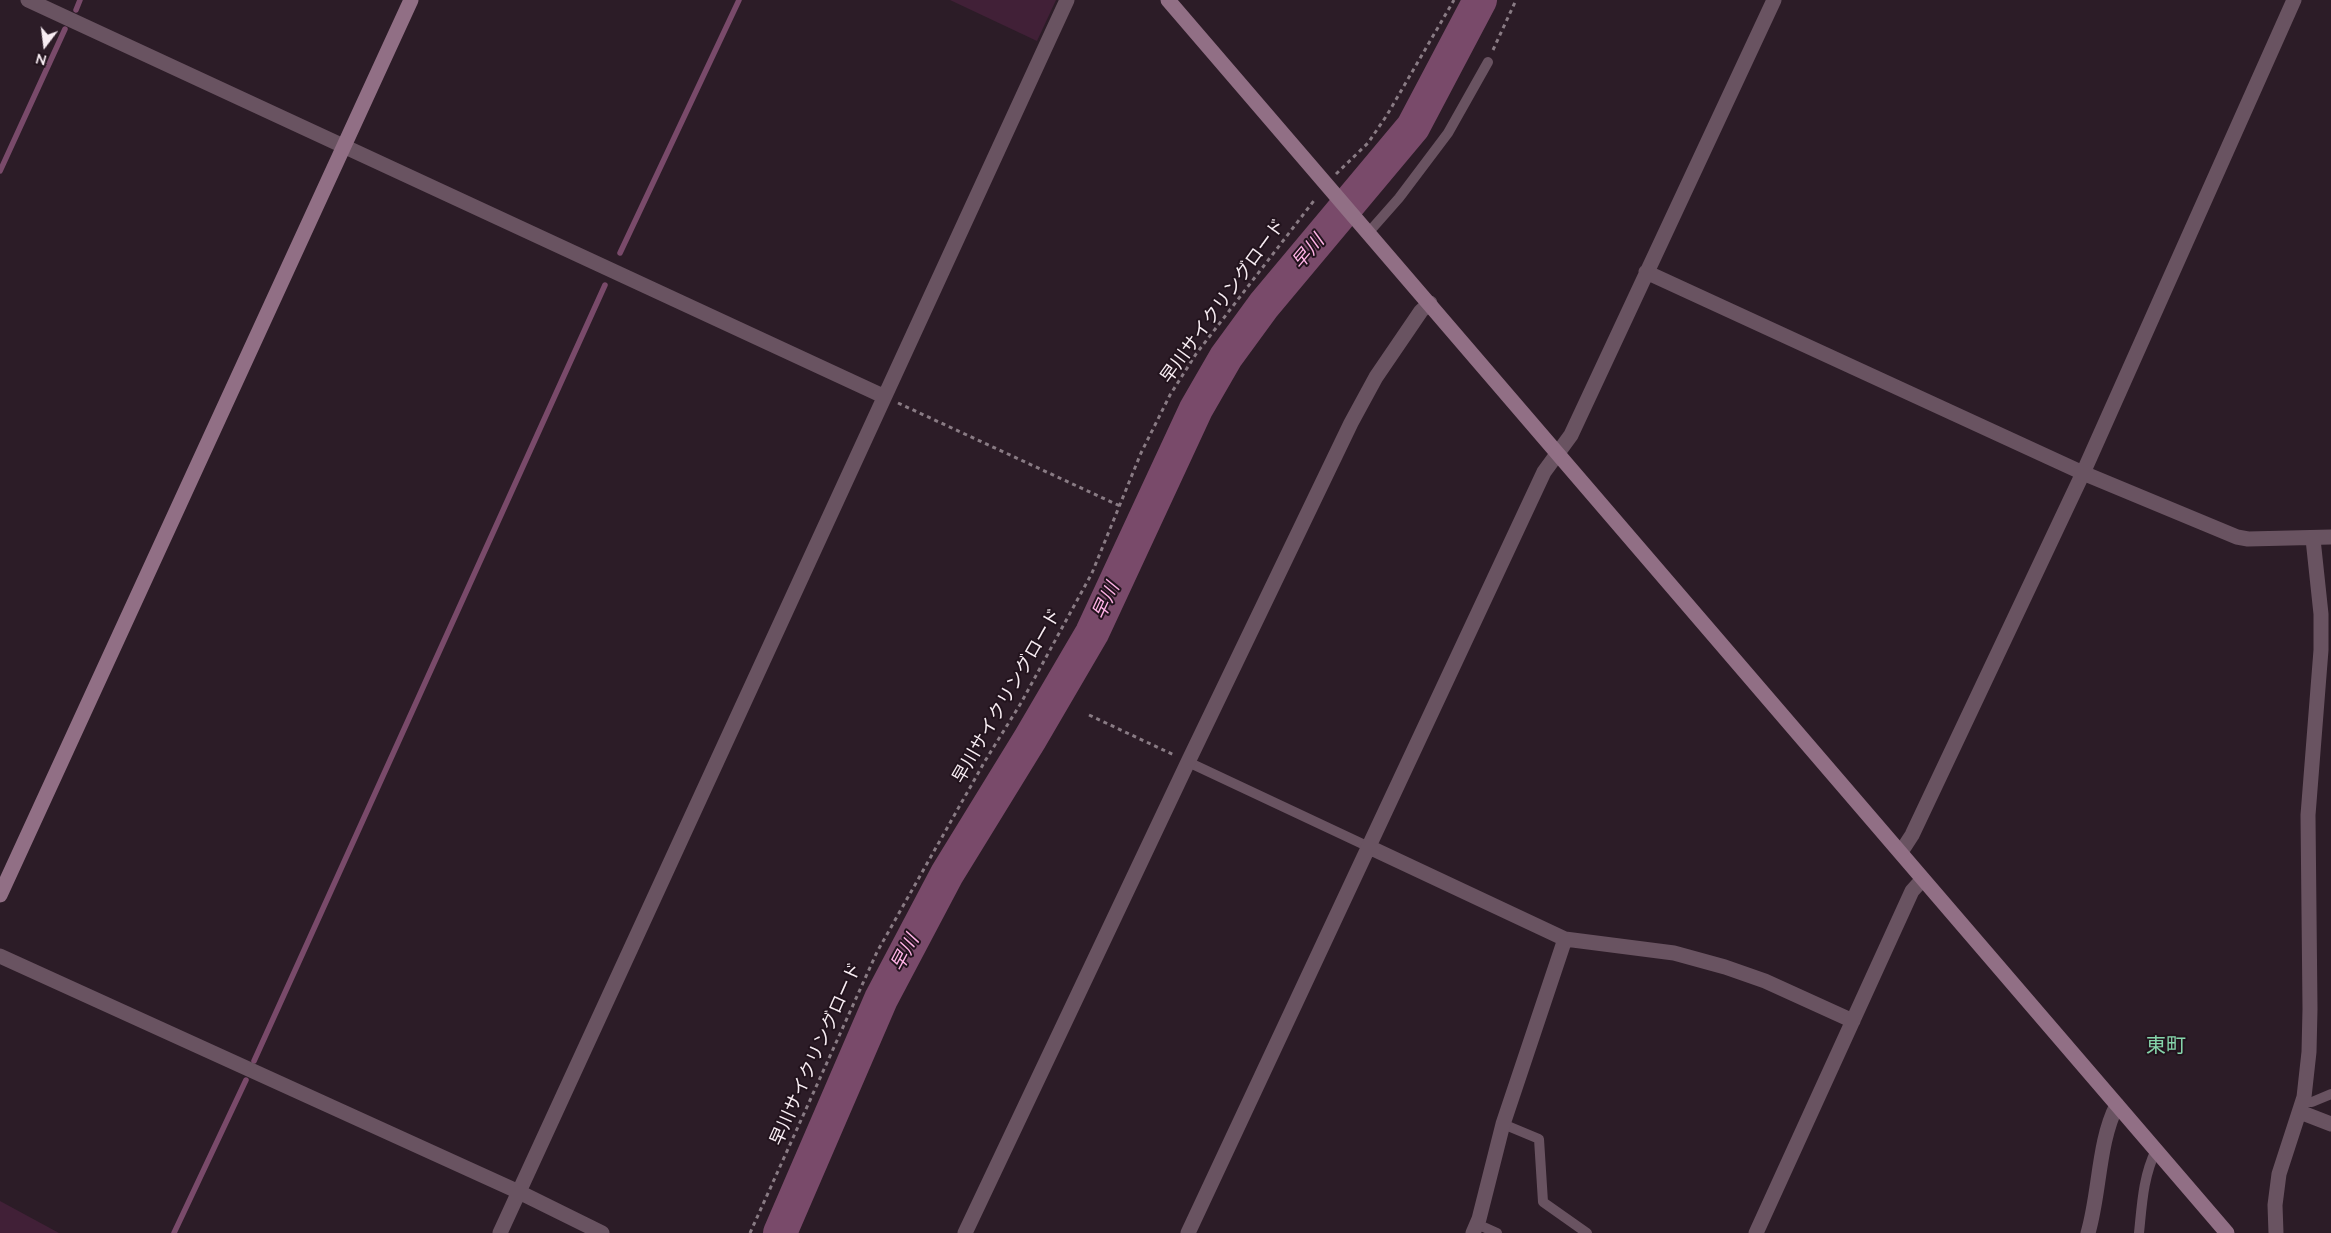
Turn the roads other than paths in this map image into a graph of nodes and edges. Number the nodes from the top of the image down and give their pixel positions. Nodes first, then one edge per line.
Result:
1 (28, 0) edge
2 (411, 0) edge
3 (1067, 0) edge
4 (1168, 0) edge
5 (1774, 0) edge
6 (2294, 0) edge
7 (1488, 62) road end
8 (344, 146) junction
9 (1367, 230) junction
10 (1646, 272) junction
11 (1430, 303) junction
12 (883, 396) junction
13 (1558, 453) junction
14 (2083, 473) junction
15 (2331, 538) edge
16 (2313, 539) junction
17 (1188, 762) junction
18 (1369, 847) junction
19 (1900, 852) junction
20 (1922, 880) junction
21 (0, 894) edge
22 (1565, 939) junction
23 (0, 956) edge
24 (1853, 1021) junction
25 (2331, 1094) edge
26 (2117, 1105) junction
27 (2301, 1107) junction
28 (1503, 1124) junction
29 (2331, 1124) edge
30 (2156, 1150) junction
31 (519, 1192) junction
32 (1475, 1229) edge
33 (1583, 1232) edge
34 (500, 1233) edge
35 (602, 1233) edge
36 (966, 1233) edge
37 (1188, 1233) edge
38 (1497, 1233) edge
39 (1756, 1233) edge
40 (2088, 1233) edge
41 (2139, 1233) edge
42 (2227, 1233) edge
43 (2276, 1233) edge

1 - 8 street
2 - 8 street
3 - 12 street
4 - 9 street
5 - 10 street
6 - 14 street
7 - 9 lane
8 - 12 street
8 - 21 street
9 - 11 street
10 - 13 street
10 - 14 street
11 - 13 street
11 - 17 street
12 - 31 street
13 - 18 street
13 - 19 street
14 - 16 street
14 - 19 street
15 - 16 street
16 - 27 street
17 - 18 lane
17 - 36 street
18 - 22 street
18 - 37 street
19 - 20 street
20 - 24 street
20 - 26 street
22 - 24 street
22 - 28 street
23 - 31 street
24 - 39 street
25 - 27 lane
26 - 30 street
26 - 40 street
27 - 29 street
27 - 43 street
28 - 32 street
28 - 33 lane
30 - 41 lane
30 - 42 street
31 - 34 street
31 - 35 street
32 - 38 lane

